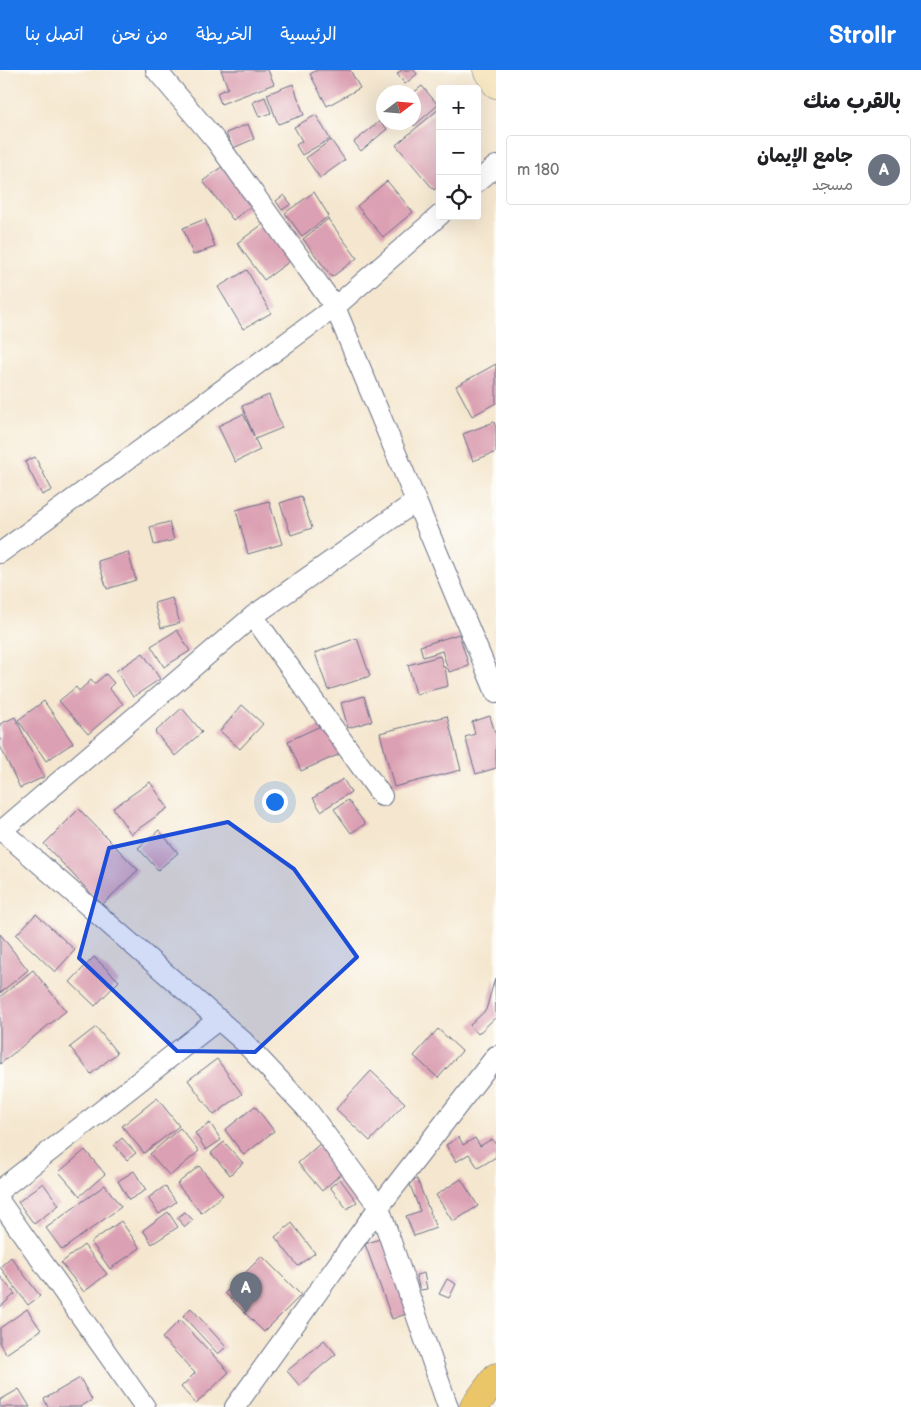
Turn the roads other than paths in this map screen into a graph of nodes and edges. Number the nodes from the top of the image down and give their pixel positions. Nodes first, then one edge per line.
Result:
1 (156, 70) edge
2 (487, 70) edge
3 (496, 84) edge
4 (496, 166) edge
5 (481, 179) edge
6 (436, 219) edge
7 (335, 307) junction
8 (415, 502) junction
9 (0, 553) edge
10 (253, 616) junction
11 (496, 693) edge
12 (382, 796) dead end
13 (0, 831) edge
14 (219, 1020) junction
15 (496, 1056) edge
16 (0, 1190) edge
17 (0, 1202) edge
18 (379, 1207) junction
19 (496, 1377) edge
20 (145, 1407) edge
21 (235, 1407) edge
22 (448, 1407) edge
23 (474, 1407) edge

1 - 7 street
2 - 3 street
4 - 5 street
6 - 7 street
7 - 8 street
7 - 9 street
8 - 10 street
8 - 11 street
10 - 12 street
10 - 13 street
13 - 14 street
14 - 16 street
14 - 18 street
15 - 18 street
17 - 20 street
18 - 21 street
18 - 22 street
19 - 23 main road

